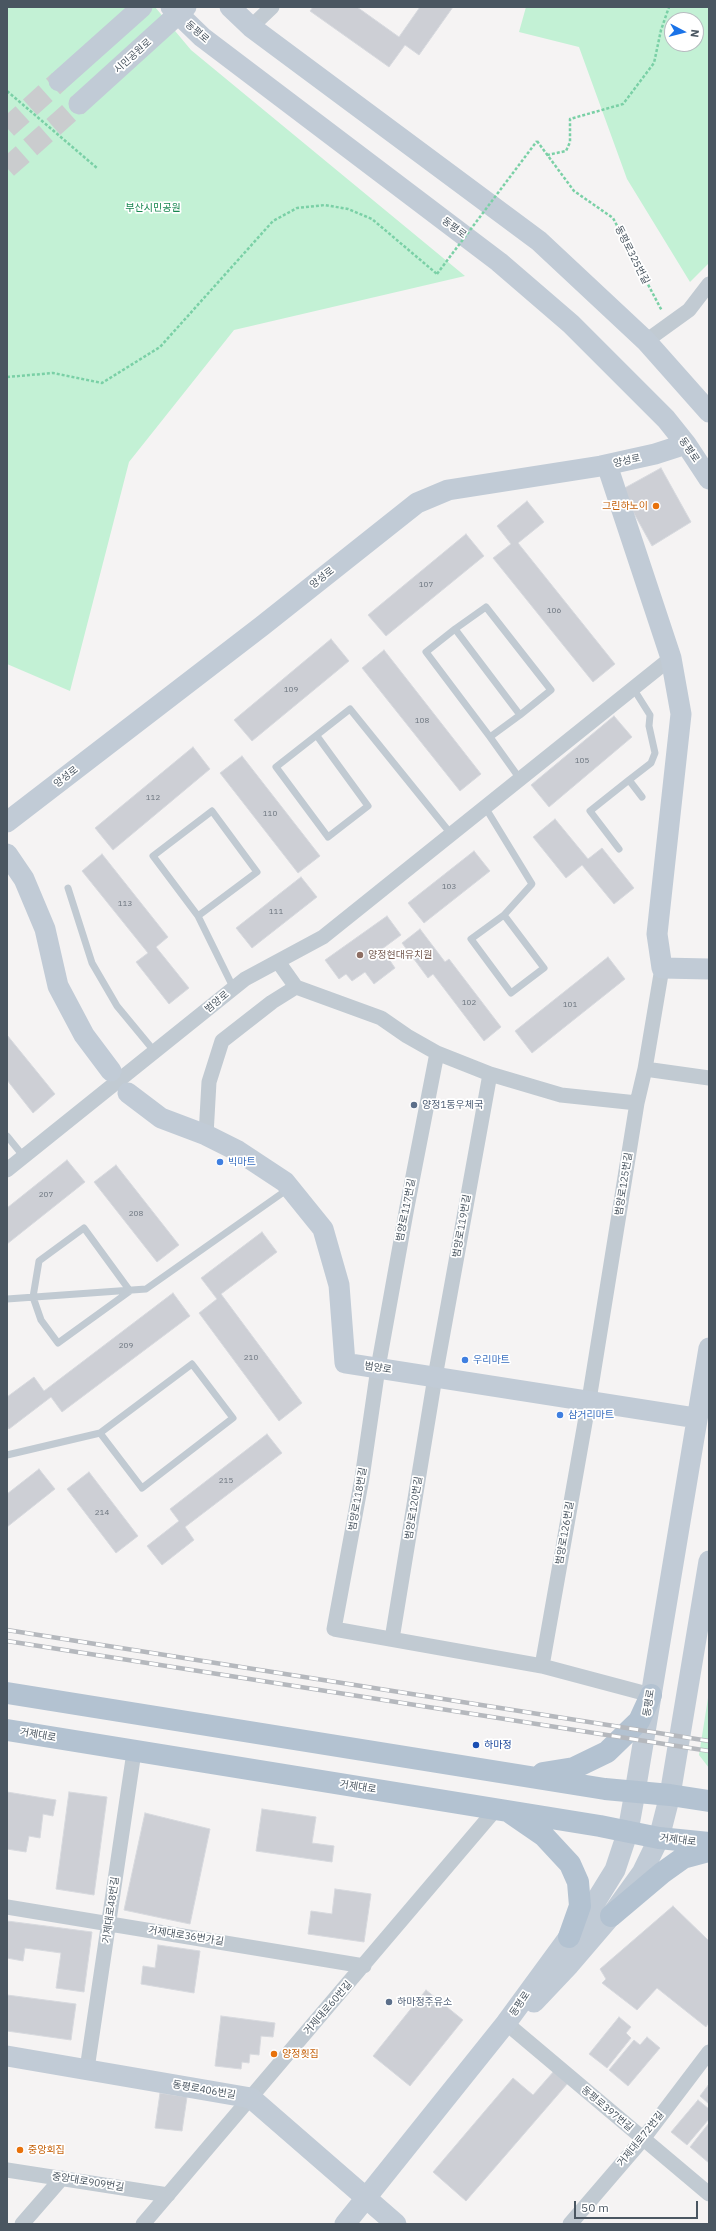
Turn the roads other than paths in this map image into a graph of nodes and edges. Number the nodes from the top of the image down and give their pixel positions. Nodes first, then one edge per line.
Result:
1 (142, 7) edge
2 (230, 7) edge
3 (272, 7) edge
4 (178, 10) edge
5 (251, 27) junction
6 (59, 81) tunnel mouth
7 (79, 104) tunnel mouth
8 (709, 284) edge
9 (646, 341) junction
10 (709, 412) edge
11 (686, 444) junction
12 (607, 465) junction
13 (709, 479) edge
14 (455, 629) junction
15 (671, 658) junction
16 (633, 688) junction
17 (520, 715) junction
18 (317, 736) junction
19 (490, 737) junction
20 (520, 779) junction
21 (629, 780) junction
22 (642, 797) dead end
23 (485, 807) junction
24 (7, 822) edge
25 (451, 834) junction
26 (619, 849) dead end
27 (7, 854) edge
28 (68, 888) dead end
29 (504, 914) junction
30 (198, 916) junction
31 (279, 963) junction
32 (662, 968) junction
33 (709, 969) edge
34 (296, 987) junction
35 (234, 988) junction
36 (156, 1053) junction
37 (437, 1053) junction
38 (645, 1069) junction
39 (111, 1071) dead end
40 (490, 1074) junction
41 (709, 1078) edge
42 (128, 1093) dead end
43 (637, 1103) junction
44 (206, 1135) junction
45 (7, 1136) edge
46 (24, 1157) junction
47 (7, 1170) edge
48 (290, 1188) junction
49 (130, 1291) junction
50 (33, 1297) junction
51 (7, 1299) edge
52 (709, 1348) edge
53 (378, 1368) junction
54 (435, 1377) junction
55 (589, 1400) junction
56 (696, 1418) junction
57 (100, 1433) junction
58 (7, 1455) edge
59 (709, 1561) edge
60 (392, 1639) junction
61 (542, 1666) junction
62 (7, 1693) edge
63 (650, 1695) junction
64 (7, 1730) edge
65 (134, 1752) junction
66 (525, 1776) junction
67 (635, 1792) junction
68 (670, 1795) junction
69 (709, 1801) edge
70 (502, 1810) junction
71 (628, 1831) junction
72 (659, 1838) junction
73 (709, 1843) edge
74 (709, 1852) edge
75 (7, 1907) edge
76 (611, 1916) junction
77 (109, 1924) junction
78 (569, 1937) junction
79 (364, 1966) junction
80 (506, 2023) junction
81 (709, 2052) edge
82 (7, 2056) edge
83 (87, 2069) junction
84 (251, 2098) junction
85 (643, 2139) junction
86 (7, 2170) edge
87 (62, 2178) junction
88 (709, 2194) edge
89 (168, 2195) junction
90 (366, 2198) junction
91 (22, 2224) edge
92 (143, 2224) edge
93 (344, 2224) edge
94 (396, 2224) edge
95 (570, 2224) edge

1 - 6 main road
2 - 5 main road
3 - 5 street
4 - 7 main road, 시민공원로
4 - 11 main road, 동평로
5 - 9 main road
8 - 9 street
9 - 10 main road
11 - 12 main road, 양성로
11 - 13 main road, 동평로
12 - 15 main road
12 - 24 main road, 양성로
14 - 17 lane
14 - 17 lane
14 - 19 lane
15 - 16 street, 범양로
15 - 32 main road
16 - 20 street, 범양로
16 - 21 lane
17 - 19 lane
18 - 18 lane
18 - 25 lane
19 - 20 lane
20 - 23 street, 범양로
21 - 22 lane
21 - 26 lane
23 - 25 street, 범양로
23 - 29 lane
25 - 31 street, 범양로
27 - 39 main road
28 - 36 lane
29 - 29 lane
30 - 30 lane
30 - 35 lane
31 - 34 street
31 - 35 street, 범양로
32 - 33 main road
32 - 38 street, 범양로125번길
34 - 37 street
34 - 44 street
35 - 36 street, 범양로
36 - 46 street, 범양로
37 - 40 street
37 - 53 street, 범양로117번길
38 - 41 street
38 - 43 street, 범양로125번길
40 - 43 street
40 - 54 street, 범양로119번길
42 - 44 main road, 범양로
43 - 55 street, 범양로125번길
44 - 48 main road, 범양로
45 - 46 lane
46 - 47 street, 범양로
48 - 49 lane
48 - 53 main road, 범양로
49 - 50 lane
49 - 50 lane
49 - 50 lane
50 - 51 lane
52 - 56 main road, 동평로
53 - 54 main road, 범양로
53 - 60 street, 범양로118번길
54 - 55 main road, 범양로
54 - 60 street, 범양로120번길
55 - 56 main road, 범양로
55 - 61 street, 범양로126번길
56 - 63 main road, 동평로
57 - 57 lane
57 - 58 lane
59 - 68 main road, 동평로
60 - 61 street
61 - 63 street
62 - 66 main road
63 - 66 main road
63 - 67 main road, 동평로
64 - 65 main road, 거제대로
65 - 70 main road, 거제대로
65 - 77 street, 거제대로48번길
66 - 67 main road
67 - 68 main road
67 - 71 main road, 동평로
68 - 69 main road
68 - 72 main road, 동평로
70 - 71 main road, 거제대로
70 - 78 main road
70 - 79 street, 거제대로60번길
71 - 72 main road, 거제대로
71 - 78 main road, 동평로
72 - 73 main road, 거제대로
72 - 76 main road, 동평로
74 - 76 main road
75 - 77 street, 거제대로36번가길
76 - 80 main road, 동평로
77 - 79 street, 거제대로36번가길
77 - 83 street, 거제대로48번길
78 - 80 main road, 동평로
79 - 84 street, 거제대로60번길
80 - 85 street, 동평로397번길
80 - 90 main road, 동평로
81 - 85 street, 거제대로72번길
82 - 83 main road, 동평로406번길
83 - 84 main road, 동평로406번길
84 - 89 street, 거제대로60번길
84 - 90 main road
85 - 88 street, 동평로397번길
85 - 95 street, 거제대로72번길
86 - 87 street, 중앙대로909번길
87 - 89 street, 중앙대로909번길
87 - 91 street
89 - 92 street, 거제대로60번길
90 - 93 main road, 동평로
90 - 94 main road

